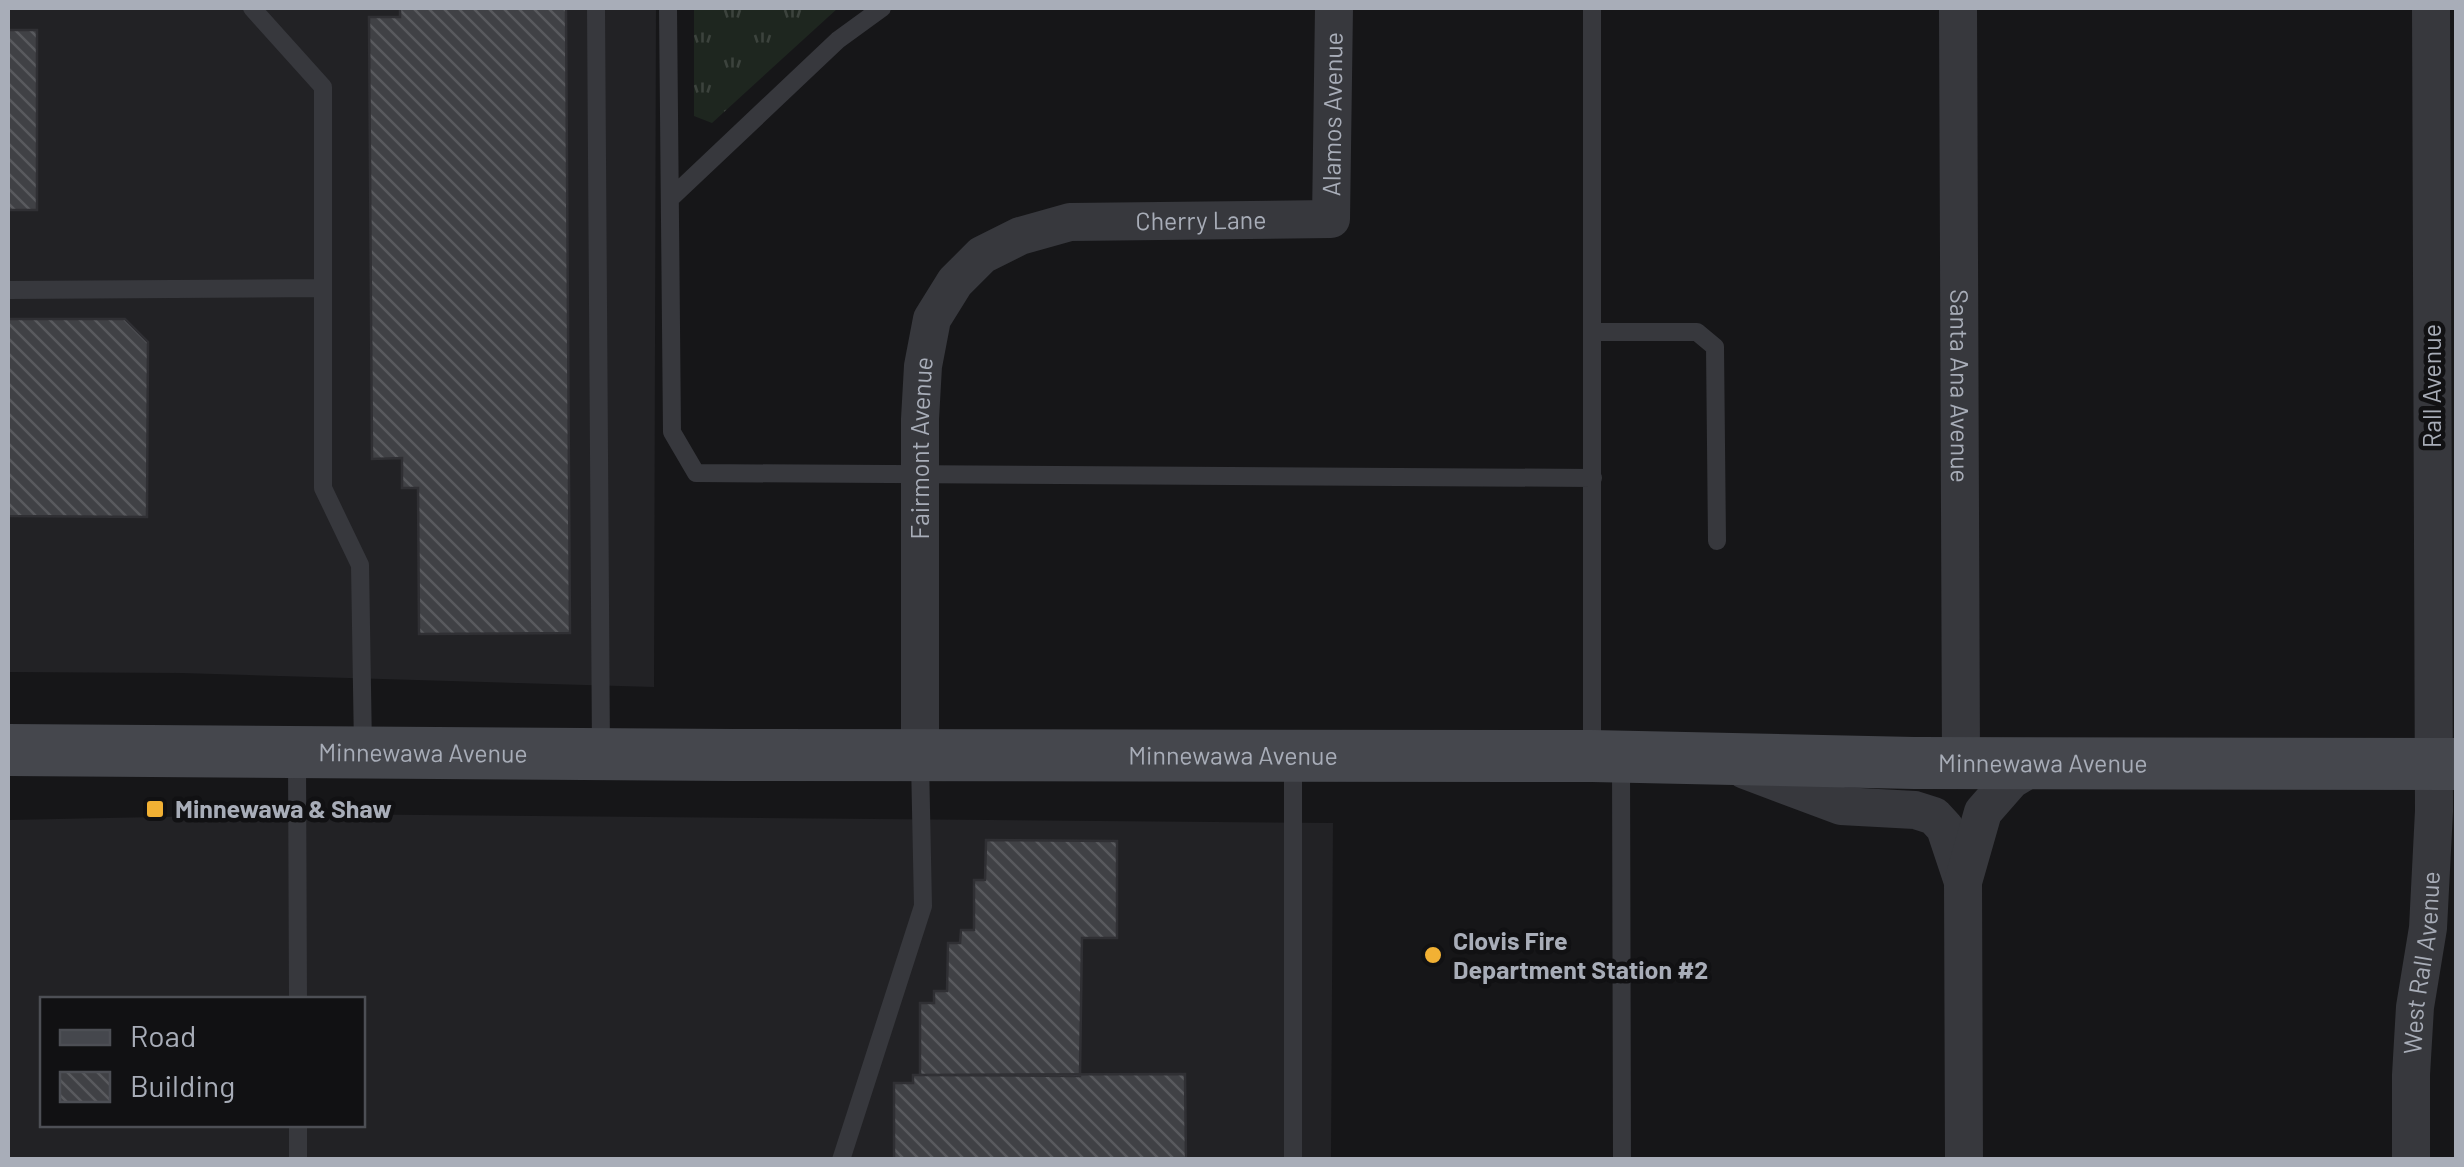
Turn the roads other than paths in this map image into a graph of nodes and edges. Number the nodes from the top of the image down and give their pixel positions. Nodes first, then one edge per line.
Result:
1 (252, 8) edge
2 (596, 8) edge
3 (668, 8) edge
4 (882, 8) edge
5 (1334, 8) edge
6 (1592, 8) edge
7 (1958, 8) edge
8 (2431, 8) edge
9 (672, 197) junction
10 (1331, 218) joint
11 (1070, 222) joint
12 (324, 288) junction
13 (8, 290) edge
14 (1593, 332) junction
15 (920, 475) junction
16 (1593, 478) junction
17 (1717, 540) dead end
18 (8, 750) edge
19 (297, 753) junction
20 (363, 753) junction
21 (600, 754) junction
22 (920, 756) junction
23 (1606, 756) junction
24 (1293, 757) junction
25 (1719, 760) junction
26 (1961, 762) junction
27 (2041, 762) junction
28 (2445, 764) edge
29 (1963, 882) junction
30 (298, 997) edge
31 (298, 1127) edge
32 (298, 1160) edge
33 (841, 1160) edge
34 (1293, 1160) edge
35 (1622, 1160) edge
36 (1964, 1160) edge
37 (2411, 1160) edge

1 - 12 lane
2 - 21 lane
3 - 9 lane
4 - 9 lane
5 - 10 street, Alamos Avenue
6 - 14 lane
7 - 26 street, Santa Ana Avenue
8 - 28 street, Rall Avenue
9 - 15 lane
10 - 11 street, Cherry Lane
11 - 15 street, Fairmont Avenue
12 - 13 lane
12 - 20 lane
14 - 16 lane
14 - 17 lane
15 - 16 lane
15 - 22 street, Fairmont Avenue
16 - 23 lane
18 - 19 street, Minnewawa Avenue
19 - 20 street, Minnewawa Avenue
19 - 30 lane
20 - 21 street, Minnewawa Avenue
21 - 22 street, Minnewawa Avenue
22 - 24 street, Minnewawa Avenue
22 - 33 lane
23 - 24 street, Minnewawa Avenue
23 - 25 street, Minnewawa Avenue
23 - 35 lane
24 - 34 lane
25 - 26 street, Minnewawa Avenue
25 - 29 street
26 - 27 street, Minnewawa Avenue
27 - 28 street, Minnewawa Avenue
27 - 29 street
28 - 37 street, West Rall Avenue
29 - 36 street
31 - 32 lane

